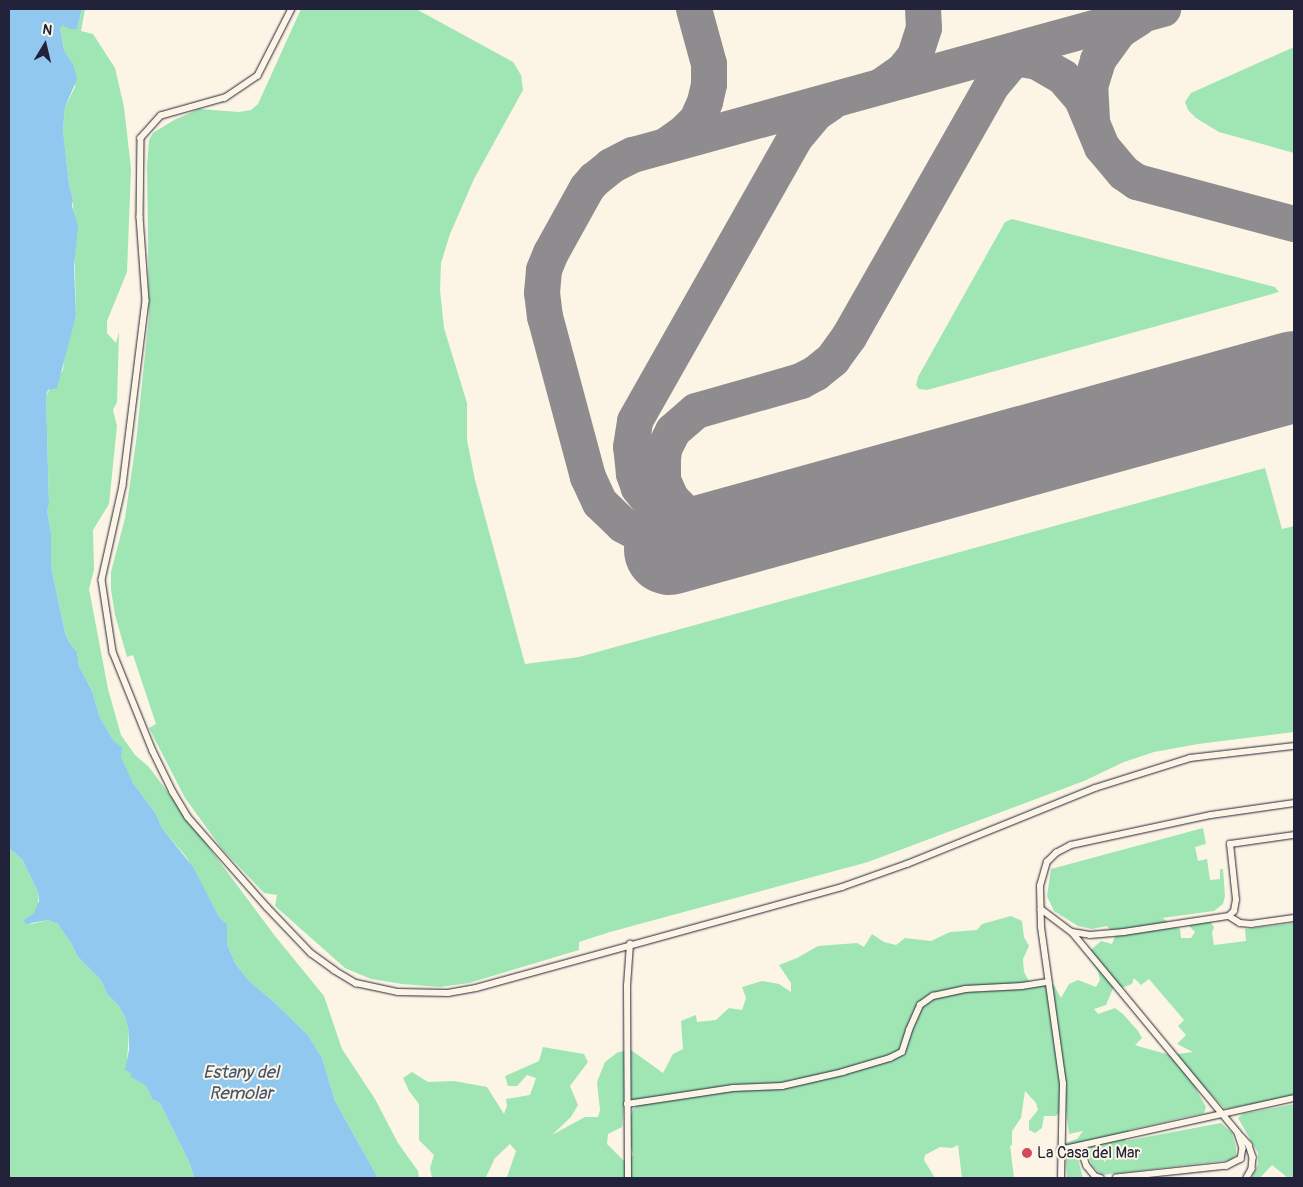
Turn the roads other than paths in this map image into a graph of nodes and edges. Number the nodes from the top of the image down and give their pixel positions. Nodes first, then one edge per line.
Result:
1 (292, 9) edge
2 (1294, 746) edge
3 (1294, 803) edge
4 (1294, 835) edge
5 (1041, 909) junction
6 (1229, 916) junction
7 (1294, 918) edge
8 (1072, 932) junction
9 (630, 944) junction
10 (1048, 982) junction
11 (1294, 1098) edge
12 (627, 1104) junction
13 (1222, 1114) junction
14 (1238, 1133) junction
15 (1080, 1146) junction
16 (1060, 1150) junction
17 (1087, 1166) junction
18 (628, 1178) edge
19 (1061, 1178) edge
20 (1089, 1178) edge
21 (1101, 1178) edge
22 (1117, 1178) edge
23 (1246, 1178) edge

1 - 9 lane
2 - 9 lane
3 - 5 lane
4 - 6 lane
5 - 8 lane
5 - 10 lane
6 - 7 lane
6 - 8 lane
8 - 13 lane
9 - 12 lane
10 - 12 lane
10 - 16 lane
11 - 13 lane
12 - 18 lane
13 - 14 lane
13 - 15 lane
14 - 22 lane
14 - 23 lane
15 - 16 lane
15 - 17 lane
16 - 19 lane
17 - 20 lane
17 - 21 lane

